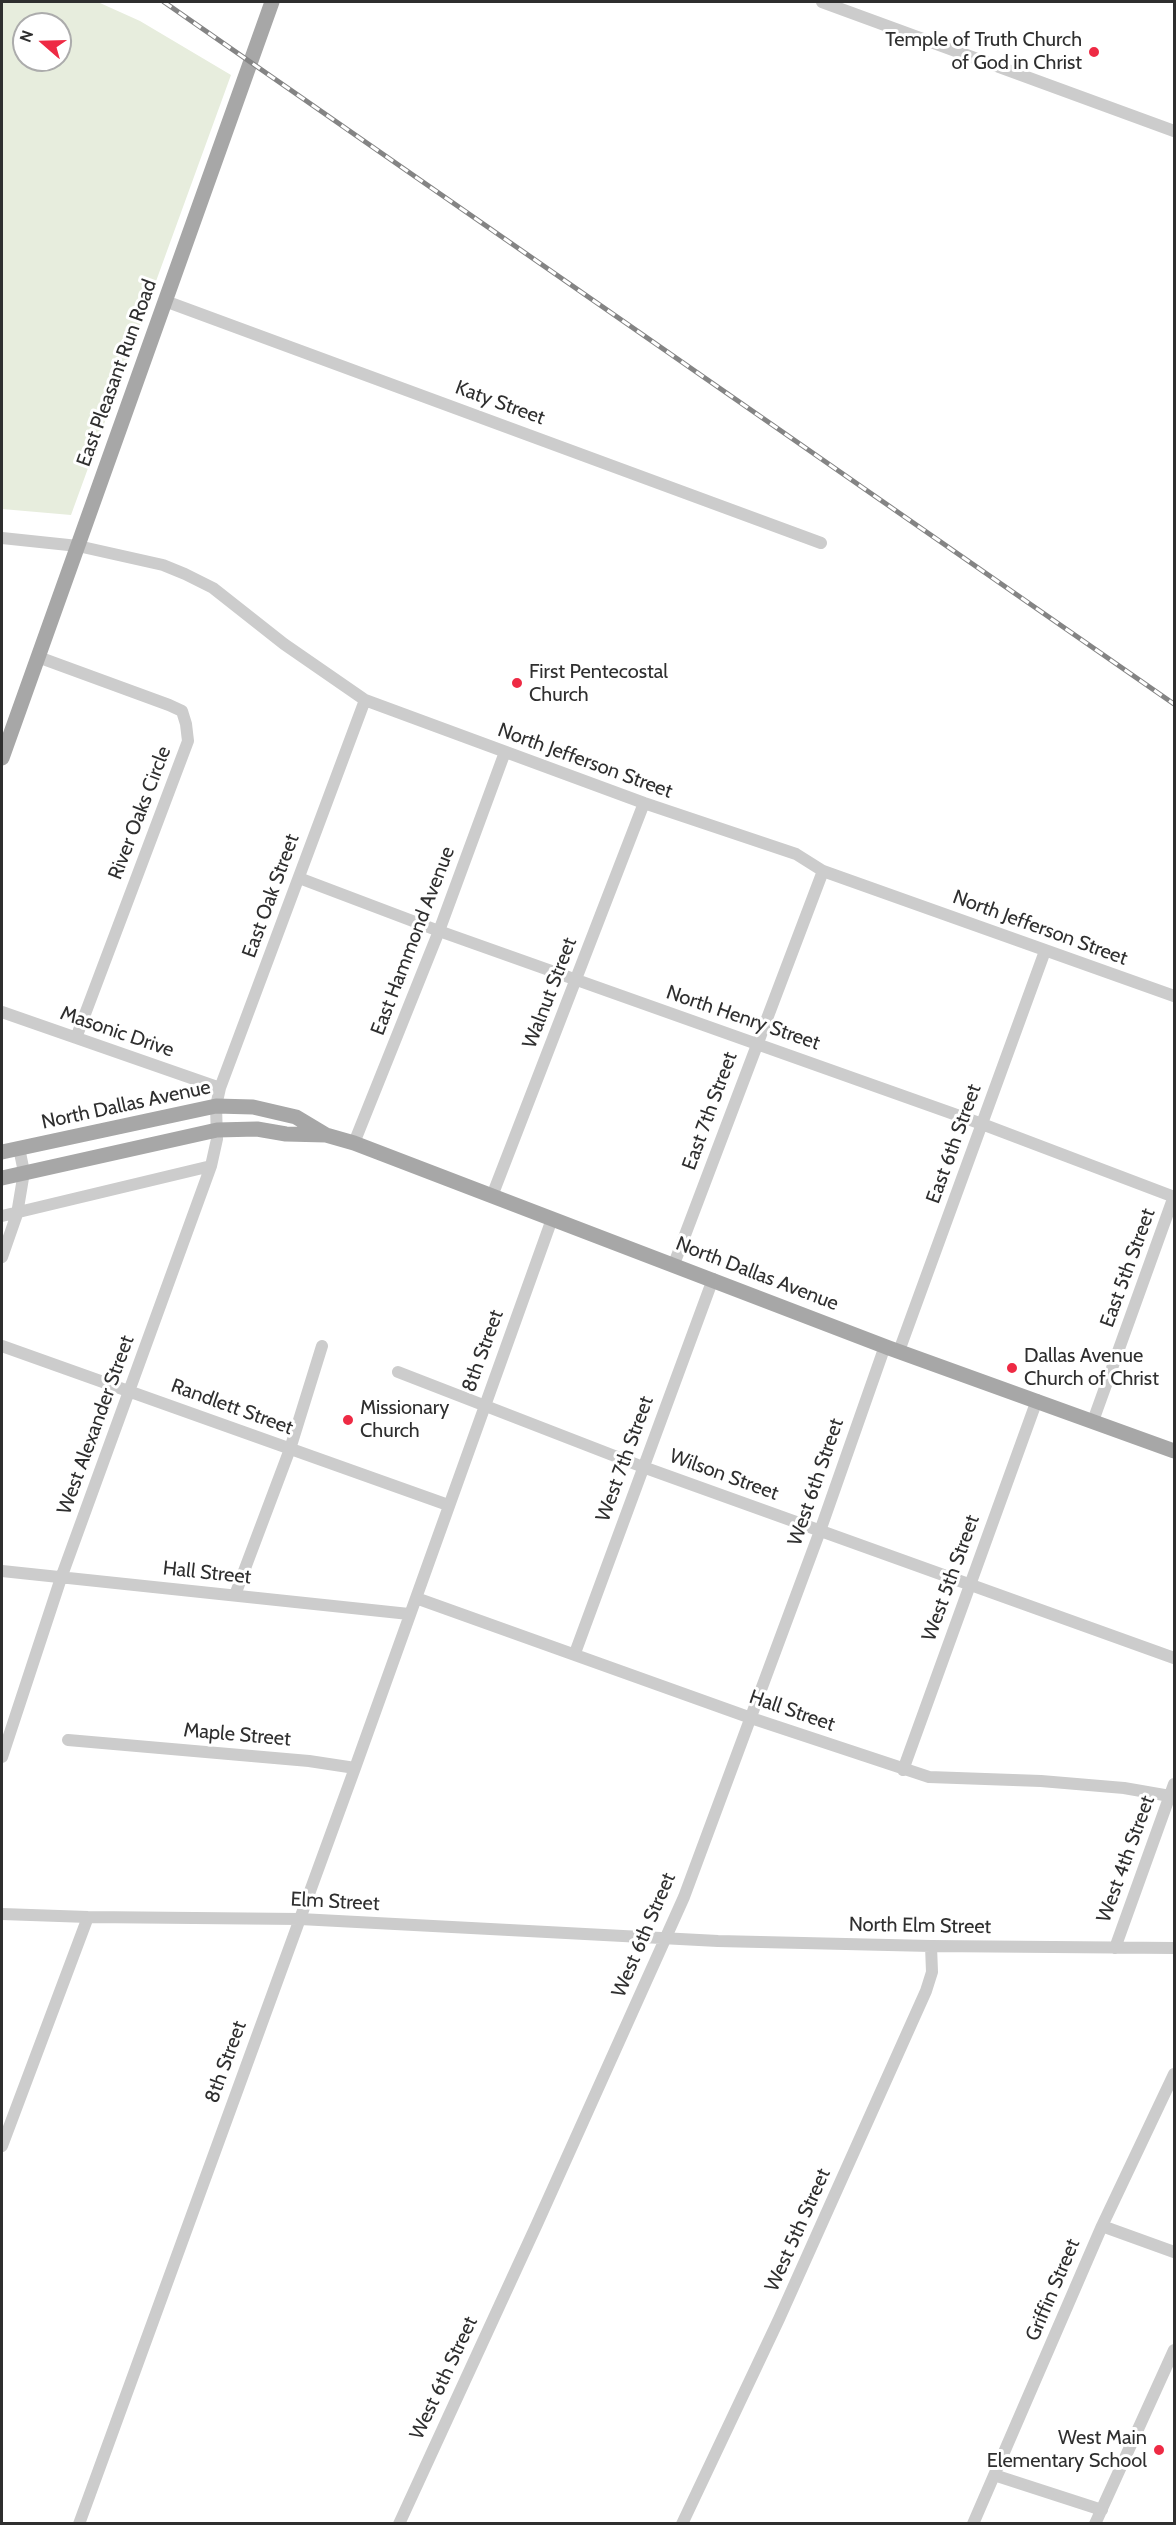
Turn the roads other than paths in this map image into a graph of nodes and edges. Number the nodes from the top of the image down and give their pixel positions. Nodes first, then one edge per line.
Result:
1 (272, 2) edge
2 (822, 2) edge
3 (1174, 131) edge
4 (165, 301) junction
5 (2, 538) edge
6 (821, 543) dead end
7 (78, 546) junction
8 (38, 657) junction
9 (365, 700) junction
10 (506, 752) junction
11 (2, 758) edge
12 (644, 803) junction
13 (823, 871) junction
14 (299, 878) junction
15 (439, 931) junction
16 (1045, 951) junction
17 (576, 980) junction
18 (1174, 996) edge
19 (2, 1012) edge
20 (76, 1038) junction
21 (756, 1043) junction
22 (220, 1088) junction
23 (216, 1106) junction
24 (982, 1124) junction
25 (216, 1130) junction
26 (326, 1135) junction
27 (354, 1143) junction
28 (19, 1148) junction
29 (2, 1152) edge
30 (211, 1166) junction
31 (24, 1172) junction
32 (2, 1178) edge
33 (492, 1196) junction
34 (1174, 1197) edge
35 (16, 1214) junction
36 (2, 1216) edge
37 (552, 1219) junction
38 (2, 1257) edge
39 (674, 1264) junction
40 (713, 1279) junction
41 (2, 1346) edge
42 (322, 1346) dead end
43 (892, 1348) junction
44 (398, 1372) dead end
45 (129, 1390) junction
46 (1037, 1400) junction
47 (484, 1406) junction
48 (1093, 1421) junction
49 (290, 1449) junction
50 (1174, 1450) edge
51 (643, 1467) junction
52 (448, 1505) junction
53 (820, 1531) junction
54 (2, 1571) edge
55 (61, 1578) junction
56 (970, 1583) junction
57 (236, 1595) junction
58 (416, 1598) junction
59 (409, 1614) junction
60 (575, 1653) junction
61 (1174, 1658) edge
62 (751, 1718) junction
63 (68, 1740) dead end
64 (2, 1757) edge
65 (355, 1768) junction
66 (903, 1770) junction
67 (1174, 1784) edge
68 (1170, 1796) junction
69 (2, 1914) edge
70 (88, 1917) junction
71 (300, 1919) junction
72 (666, 1938) junction
73 (931, 1946) junction
74 (1115, 1947) junction
75 (1174, 1948) edge
76 (1174, 2074) edge
77 (2, 2146) edge
78 (1102, 2226) junction
79 (1174, 2252) edge
80 (1174, 2350) edge
81 (994, 2475) junction
82 (1102, 2510) junction
83 (79, 2523) edge
84 (399, 2523) edge
85 (682, 2523) edge
86 (973, 2523) edge
87 (1095, 2523) edge

1 - 4 main road, East Pleasant Run Road
2 - 3 street
4 - 6 street, Katy Street
4 - 7 main road, East Pleasant Run Road
5 - 7 street, North Jefferson Street
7 - 8 main road, East Pleasant Run Road
7 - 9 street, North Jefferson Street
8 - 11 main road, East Pleasant Run Road
8 - 20 street, River Oaks Circle
9 - 10 street, North Jefferson Street
9 - 14 street, East Oak Street
10 - 12 street, North Jefferson Street
10 - 15 street, East Hammond Avenue
12 - 13 street, North Jefferson Street
12 - 17 street, Walnut Street
13 - 16 street, North Jefferson Street
13 - 21 street, East 7th Street
14 - 15 street, North Henry Street
14 - 22 street, East Oak Street
15 - 17 street, North Henry Street
15 - 27 street, East Hammond Avenue
16 - 18 street, North Jefferson Street
16 - 24 street, East 6th Street
17 - 21 street, North Henry Street
17 - 33 street, Walnut Street
19 - 20 street, Masonic Drive
20 - 22 street, Masonic Drive
21 - 24 street, North Henry Street
21 - 39 street, East 7th Street
22 - 23 street, East Oak Street
23 - 25 street, West Alexander Street
23 - 26 main road, North Dallas Avenue
23 - 28 main road, North Dallas Avenue
24 - 34 street, North Henry Street
24 - 43 street, East 6th Street
25 - 26 main road, North Dallas Avenue
25 - 30 street, West Alexander Street
25 - 31 main road, North Dallas Avenue
26 - 27 main road, North Dallas Avenue
27 - 33 main road, North Dallas Avenue
28 - 29 main road, North Dallas Avenue
28 - 31 street
30 - 35 street
30 - 45 street, West Alexander Street
31 - 32 main road, North Dallas Avenue
31 - 35 street
33 - 37 main road, North Dallas Avenue
34 - 48 street, East 5th Street
35 - 36 street
35 - 38 street
37 - 39 main road, North Dallas Avenue
37 - 47 street, 8th Street
39 - 40 main road, North Dallas Avenue
40 - 43 main road, North Dallas Avenue
40 - 51 street, West 7th Street
41 - 45 street, Randlett Street
42 - 49 street
43 - 46 main road, North Dallas Avenue
43 - 53 street, West 6th Street
44 - 47 street, Wilson Street
45 - 49 street, Randlett Street
45 - 55 street, West Alexander Street
46 - 48 main road, North Dallas Avenue
46 - 56 street, West 5th Street
47 - 51 street, Wilson Street
47 - 52 street, 8th Street
48 - 50 main road, North Dallas Avenue
49 - 52 street, Randlett Street
49 - 57 street
51 - 53 street, Wilson Street
51 - 60 street, West 7th Street
52 - 58 street, 8th Street
53 - 56 street, Wilson Street
53 - 62 street, West 6th Street
54 - 55 street, Hall Street
55 - 57 street, Hall Street
55 - 64 street, West Alexander Street
56 - 61 street, Wilson Street
56 - 66 street, West 5th Street
57 - 59 street, Hall Street
58 - 59 street, 8th Street
58 - 60 street, Hall Street
59 - 65 street, 8th Street
60 - 62 street, Hall Street
62 - 66 street, Hall Street
62 - 72 street, West 6th Street
63 - 65 street, Maple Street
65 - 71 street, 8th Street
66 - 68 street, Hall Street
67 - 68 street, West 4th Street
68 - 74 street, West 4th Street
69 - 70 street, Elm Street
70 - 71 street, Elm Street
70 - 77 street
71 - 72 street, Elm Street
71 - 83 street, 8th Street
72 - 73 street, North Elm Street
72 - 84 street, West 6th Street
73 - 74 street, North Elm Street
73 - 85 street, West 5th Street
74 - 75 street, North Elm Street
76 - 78 street, Griffin Street
78 - 79 street
78 - 81 street, Griffin Street
80 - 82 street
81 - 82 street
81 - 86 street, Griffin Street
82 - 87 street

